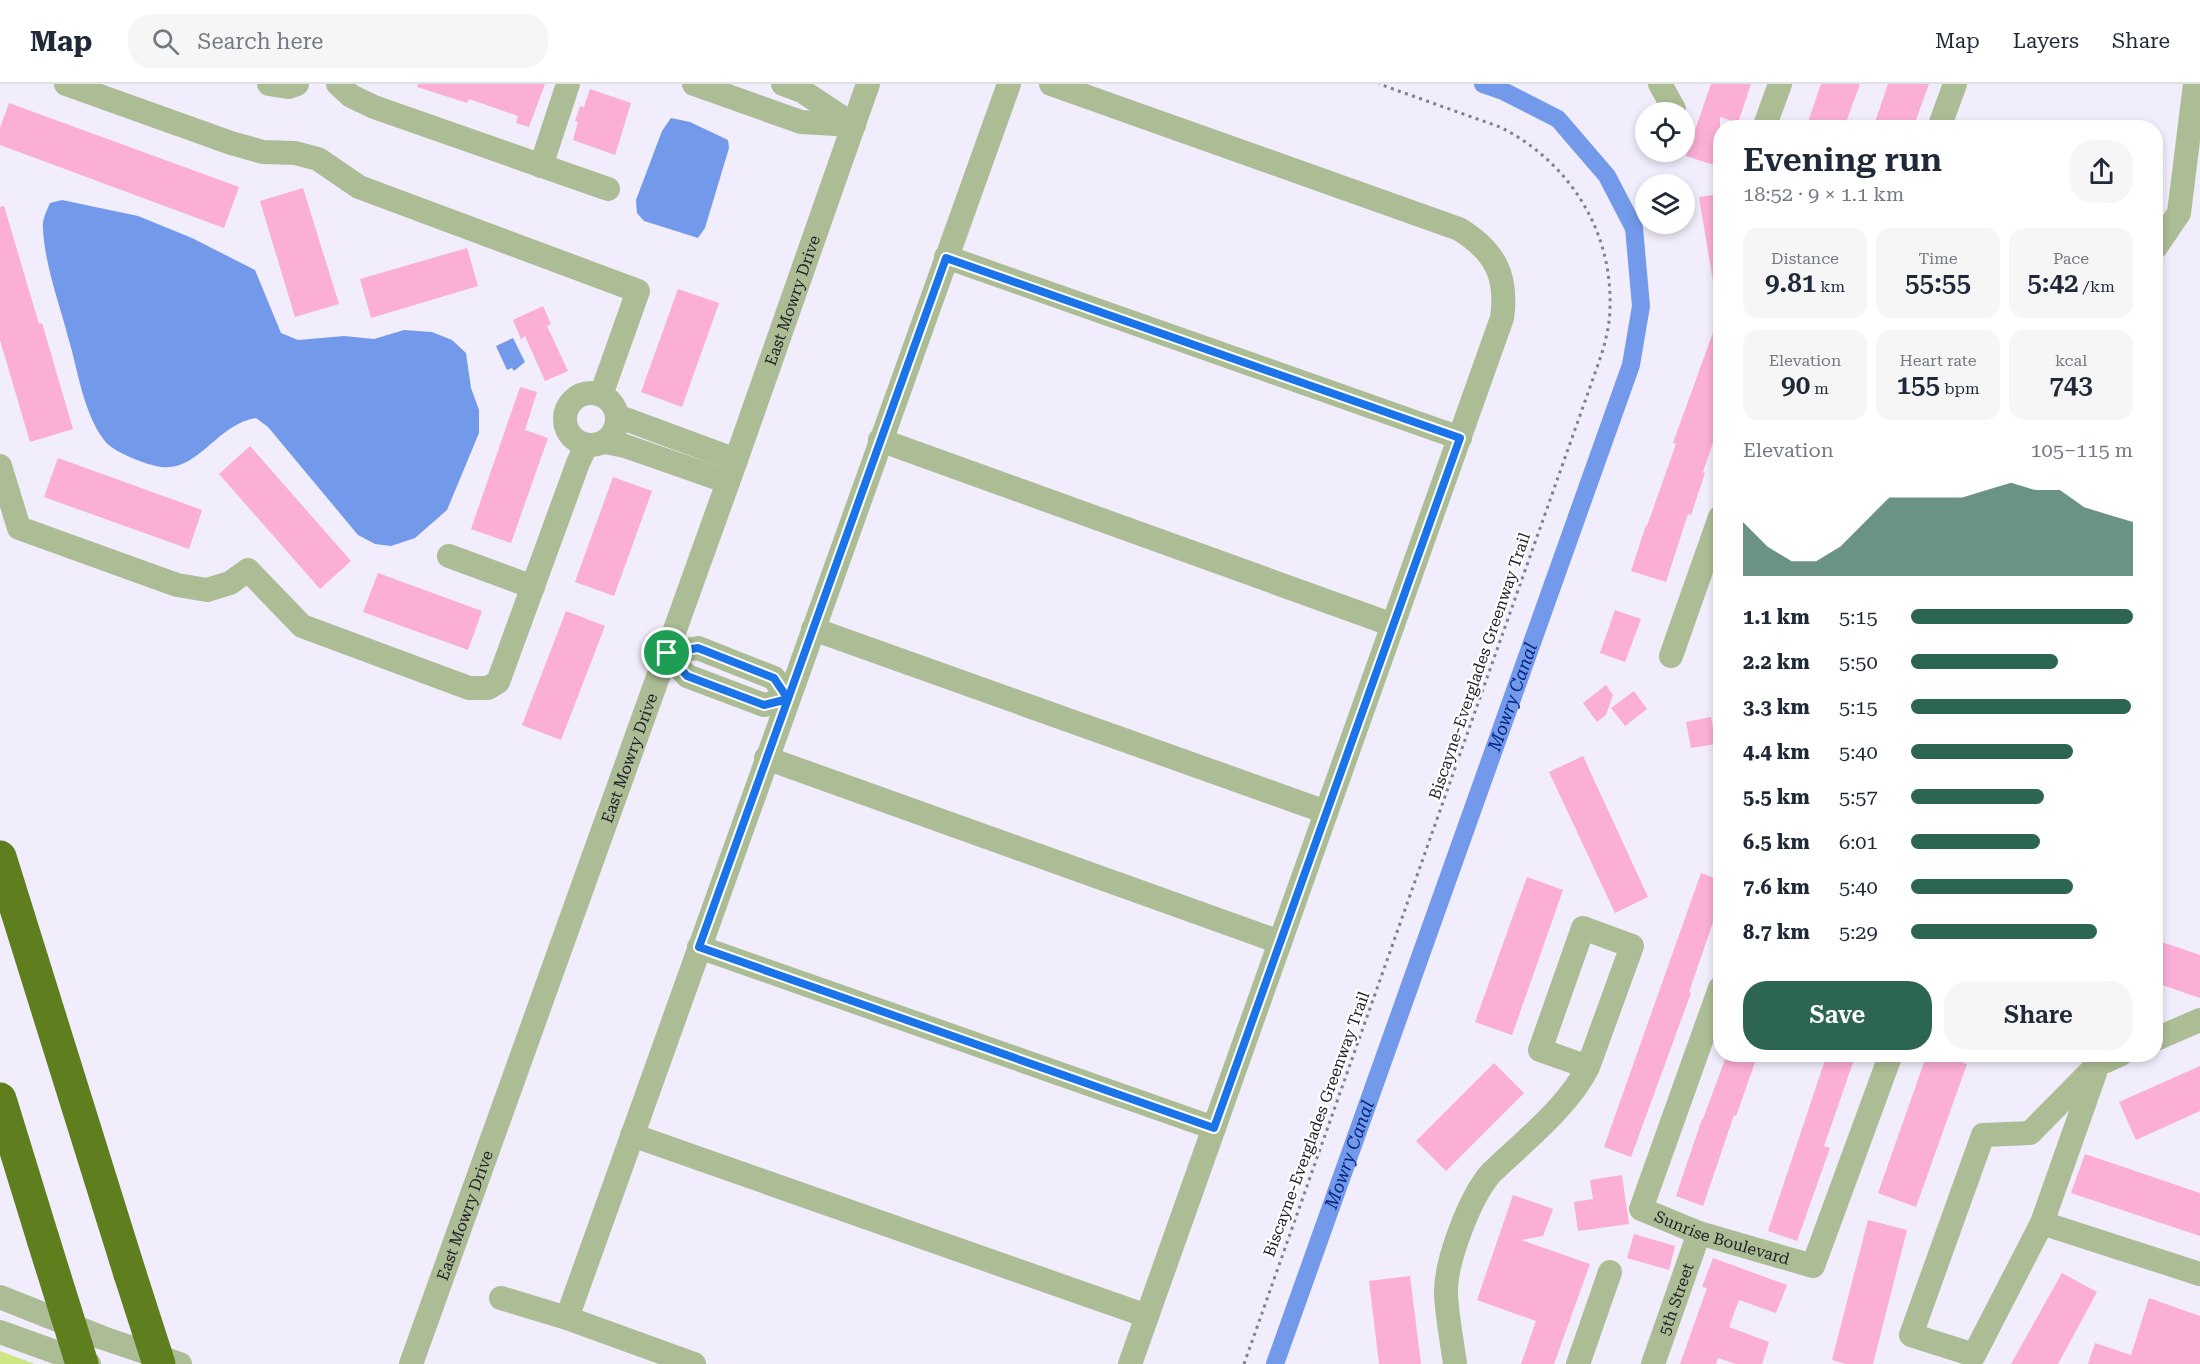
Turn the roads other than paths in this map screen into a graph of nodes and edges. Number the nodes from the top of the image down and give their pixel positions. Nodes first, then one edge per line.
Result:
1 (66, 84) edge
2 (269, 84) edge
3 (297, 84) edge
4 (338, 84) edge
5 (568, 84) edge
6 (694, 84) edge
7 (783, 84) edge
8 (868, 84) edge
9 (1009, 84) edge
10 (1051, 84) edge
11 (1660, 84) edge
12 (1780, 84) edge
13 (1955, 84) edge
14 (2195, 84) edge
15 (1670, 102) edge
16 (1767, 120) edge
17 (1942, 120) edge
18 (854, 125) junction
19 (541, 166) junction
20 (608, 189) dead end
21 (2163, 237) edge
22 (946, 258) junction
23 (601, 395) junction
24 (617, 419) junction
25 (1460, 438) junction
26 (880, 440) junction
27 (596, 444) junction
28 (0, 466) edge
29 (732, 471) junction
30 (1713, 537) edge
31 (449, 556) dead end
32 (533, 587) junction
33 (1393, 625) junction
34 (813, 629) junction
35 (667, 653) junction
36 (1671, 656) dead end
37 (733, 661) junction
38 (723, 690) junction
39 (788, 699) junction
40 (766, 758) junction
41 (1326, 812) junction
42 (0, 857) edge
43 (1280, 942) junction
44 (699, 947) junction
45 (1713, 1008) edge
46 (2200, 1020) edge
47 (2163, 1032) edge
48 (1888, 1062) edge
49 (2104, 1062) edge
50 (2097, 1065) junction
51 (1588, 1067) junction
52 (0, 1099) edge
53 (1214, 1128) junction
54 (632, 1135) junction
55 (2042, 1223) junction
56 (1699, 1233) junction
57 (1610, 1272) dead end
58 (2200, 1274) edge
59 (0, 1297) edge
60 (501, 1298) dead end
61 (1147, 1316) junction
62 (567, 1318) junction
63 (0, 1332) edge
64 (1586, 1362) edge
65 (82, 1364) edge
66 (89, 1364) edge
67 (159, 1364) edge
68 (180, 1364) edge
69 (411, 1364) edge
70 (694, 1364) edge
71 (1130, 1364) edge
72 (1455, 1364) edge
73 (1653, 1364) edge

1 - 23 street
2 - 3 street
4 - 19 street
5 - 19 street
6 - 18 street
7 - 18 street
8 - 18 street, East Mowry Drive
9 - 22 street
10 - 25 street
11 - 15 street
12 - 16 street
13 - 17 street
14 - 21 street
18 - 29 street, East Mowry Drive
19 - 20 street
22 - 25 street
22 - 26 street
23 - 24 street
23 - 27 street
24 - 27 street
24 - 29 street
25 - 33 street
26 - 33 street
26 - 34 street
27 - 29 street
27 - 32 street
28 - 32 street
29 - 35 street, East Mowry Drive
30 - 36 street
31 - 32 street
33 - 41 street
34 - 39 street
34 - 41 street
35 - 37 street
35 - 38 street
35 - 69 street, East Mowry Drive
37 - 38 street
37 - 39 street
38 - 39 street
39 - 40 street
40 - 43 street
40 - 44 street
41 - 43 street
42 - 67 highway, bridge
43 - 53 street
44 - 53 street
44 - 54 street
45 - 56 street, Sunrise Boulevard
46 - 47 street
48 - 56 street, Sunrise Boulevard
49 - 50 street
50 - 55 street
50 - 55 street
51 - 51 street
51 - 72 street
52 - 65 highway, bridge
53 - 61 street
54 - 61 street
54 - 62 street
55 - 58 street
56 - 73 street, 5th Street
57 - 64 street
59 - 68 street
60 - 62 street
61 - 71 street
62 - 70 street
63 - 66 street

